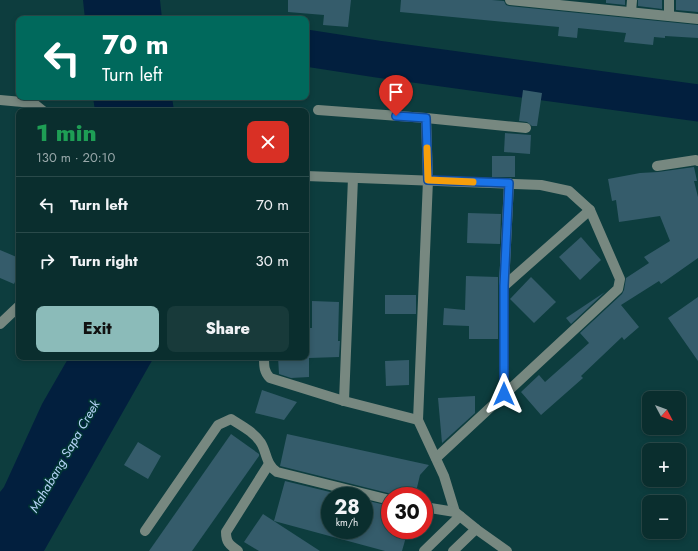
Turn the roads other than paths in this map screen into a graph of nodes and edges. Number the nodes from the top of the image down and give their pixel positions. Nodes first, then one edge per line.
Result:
1 (510, 0) edge
2 (632, 0) edge
3 (669, 0) edge
4 (534, 1) edge
5 (582, 4) edge
6 (631, 12) junction
7 (669, 16) junction
8 (698, 19) edge
9 (0, 100) edge
10 (40, 108) edge
11 (318, 110) dead end
12 (426, 118) junction
13 (526, 128) dead end
14 (698, 161) edge
15 (657, 166) dead end
16 (309, 176) edge
17 (353, 178) junction
18 (428, 180) junction
19 (509, 183) junction
20 (590, 210) junction
21 (504, 286) junction
22 (16, 309) edge
23 (0, 324) edge
24 (264, 360) edge
25 (504, 394) junction
26 (344, 401) junction
27 (418, 420) junction
28 (436, 458) junction
29 (269, 464) junction
30 (381, 498) edge
31 (433, 509) edge
32 (458, 514) junction
33 (476, 529) junction
34 (145, 531) dead end
35 (238, 551) edge
36 (424, 551) edge
37 (453, 551) edge
38 (507, 551) edge

1 - 4 street
2 - 6 street
3 - 7 street
4 - 5 street
5 - 6 street
6 - 7 street
7 - 8 street
9 - 10 street
11 - 12 street
12 - 13 street
12 - 18 street
14 - 15 street
16 - 17 street
17 - 18 street
17 - 26 street
18 - 19 street
18 - 27 street
19 - 20 street
19 - 21 street
20 - 21 street
20 - 25 street
21 - 25 street
22 - 23 street
24 - 26 street
25 - 28 street
26 - 27 street
27 - 28 street
28 - 32 street
29 - 30 street
29 - 34 street
29 - 35 street
31 - 32 street
32 - 33 street
32 - 36 street
33 - 37 street
33 - 38 street

